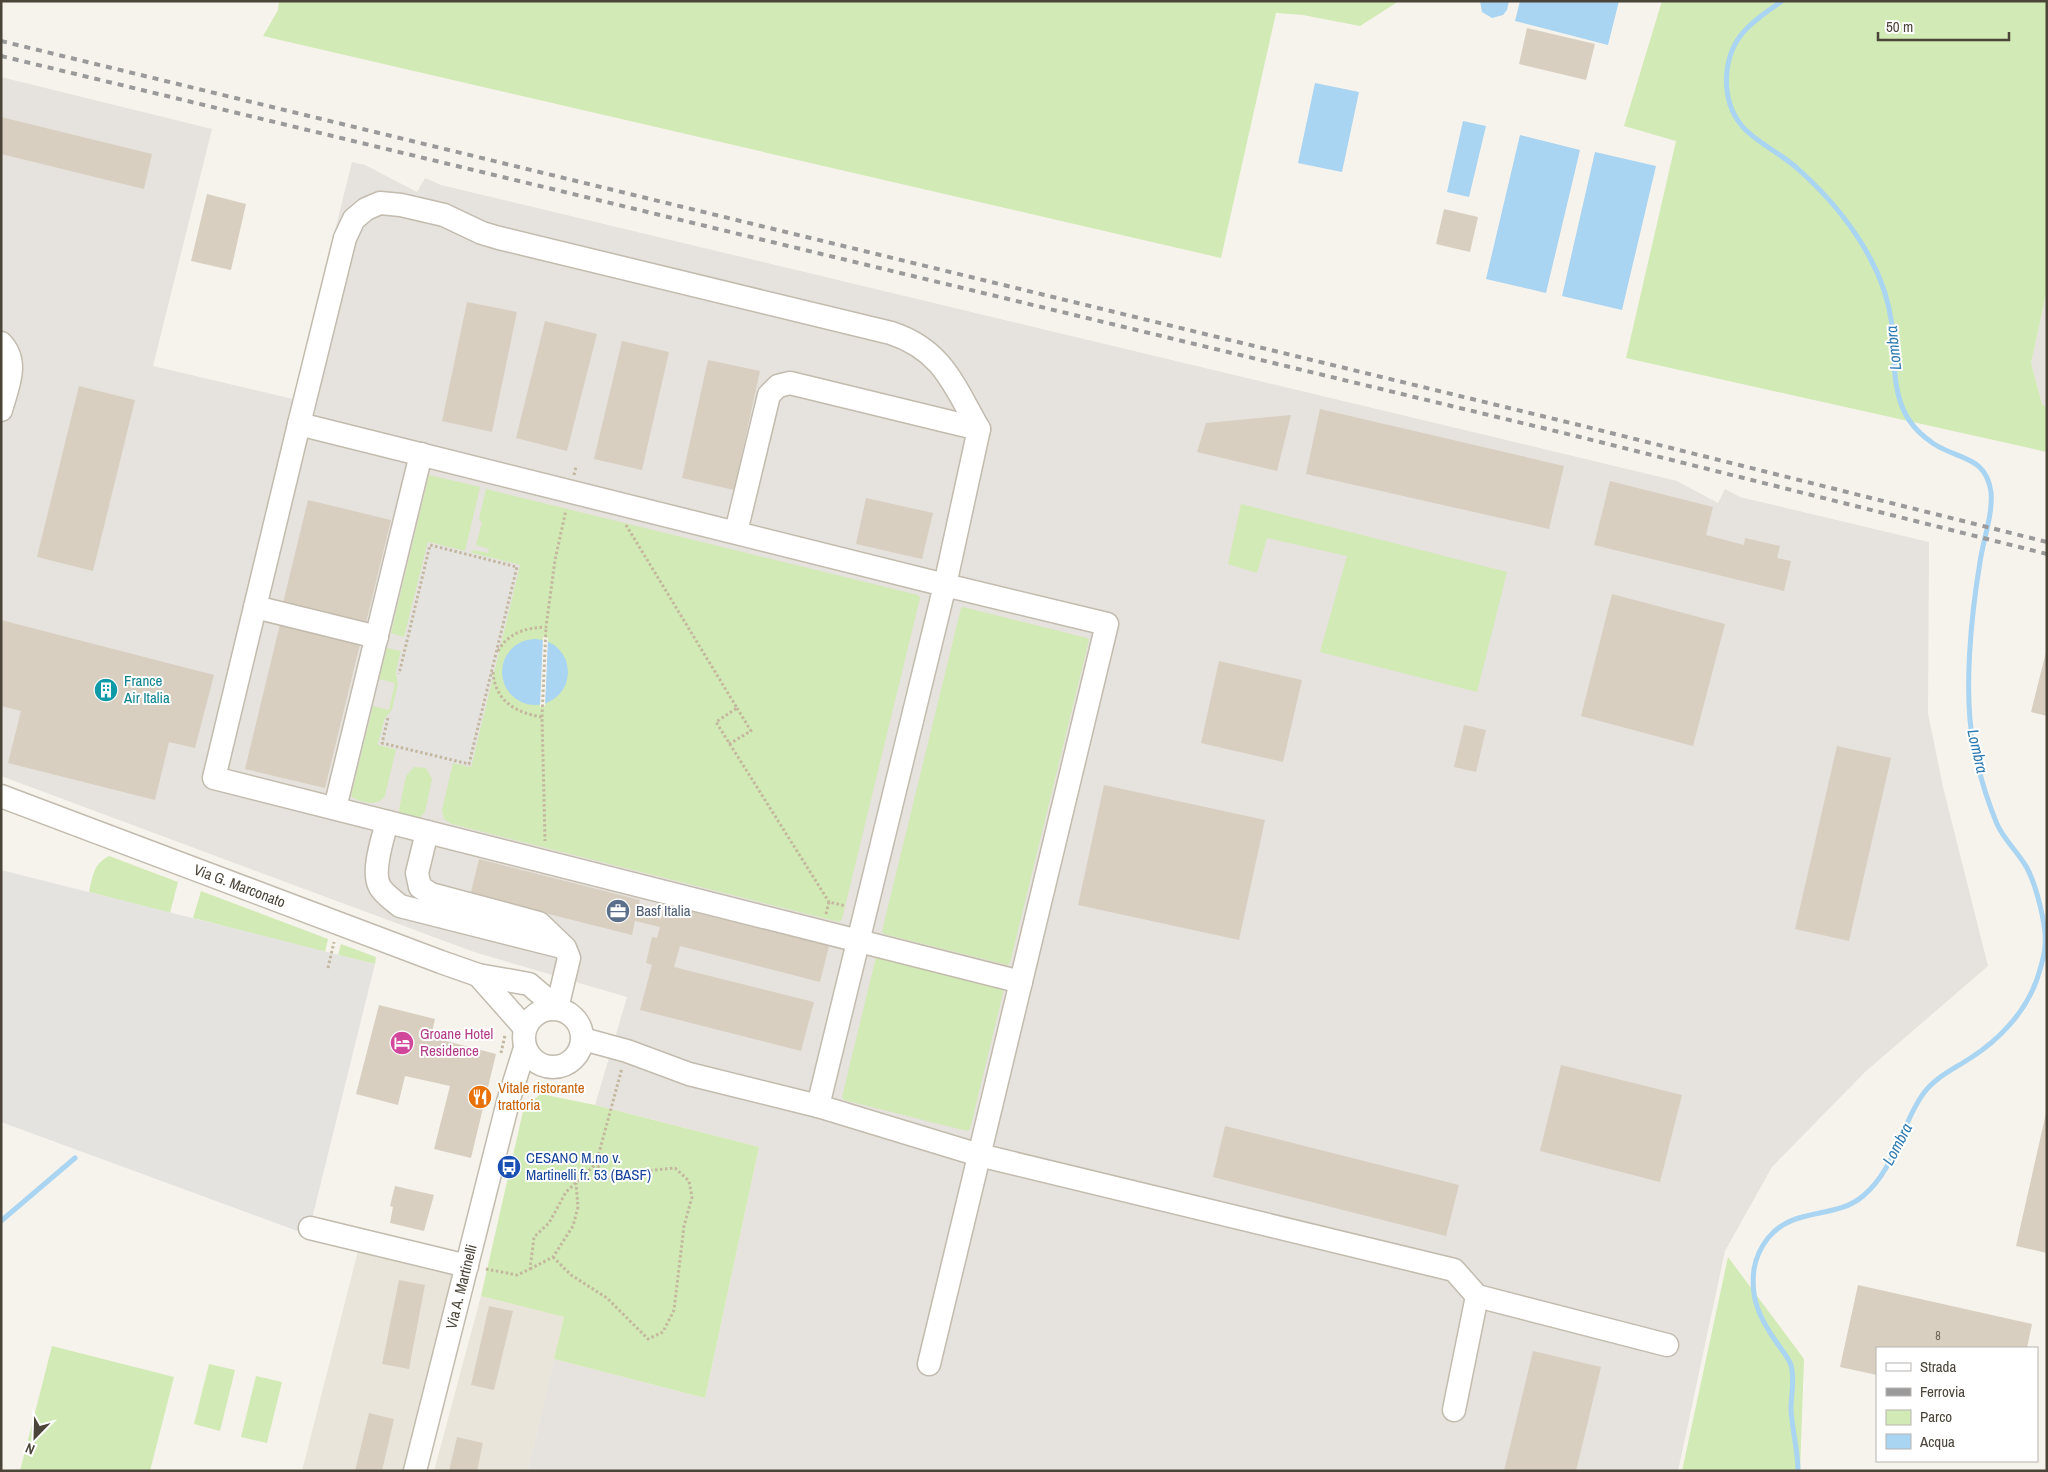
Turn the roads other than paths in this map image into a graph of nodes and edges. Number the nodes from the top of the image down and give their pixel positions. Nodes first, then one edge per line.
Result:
1 (1, 343) edge
2 (1, 410) edge
3 (299, 424) junction
4 (979, 429) junction
5 (421, 454) junction
6 (736, 532) junction
7 (945, 585) junction
8 (255, 607) junction
9 (377, 637) junction
10 (1, 796) edge
11 (335, 808) junction
12 (387, 822) junction
13 (427, 832) junction
14 (858, 941) junction
15 (566, 948) junction
16 (478, 975) junction
17 (1021, 982) junction
18 (557, 1008) junction
19 (518, 1036) junction
20 (582, 1039) junction
21 (544, 1066) junction
22 (508, 1102) junction
23 (818, 1106) junction
24 (979, 1155) junction
25 (310, 1228) dead end
26 (467, 1266) junction
27 (1477, 1296) junction
28 (1667, 1345) dead end
29 (929, 1364) dead end
30 (1454, 1410) dead end
31 (415, 1471) edge

1 - 2 street
3 - 4 street
3 - 5 street
3 - 8 street
4 - 6 street
4 - 7 street
5 - 6 street
5 - 9 street
6 - 7 street
7 - 14 street
7 - 17 street
8 - 9 street
8 - 11 street
9 - 11 street
10 - 16 street, Via G. Marconato
11 - 12 street
12 - 13 street
12 - 15 street
13 - 14 street
13 - 15 street
14 - 17 street
14 - 23 street
15 - 18 street
16 - 18 street, Via G. Marconato
16 - 19 street, Via G. Marconato
17 - 24 street
18 - 19 street
18 - 20 street
19 - 21 street
19 - 22 street, Via A. Martinelli
20 - 21 street
20 - 23 street
21 - 22 street
22 - 26 street, Via A. Martinelli
23 - 24 street
24 - 27 street
24 - 29 street
25 - 26 street
26 - 31 street, Via A. Martinelli
27 - 28 street
27 - 30 street

